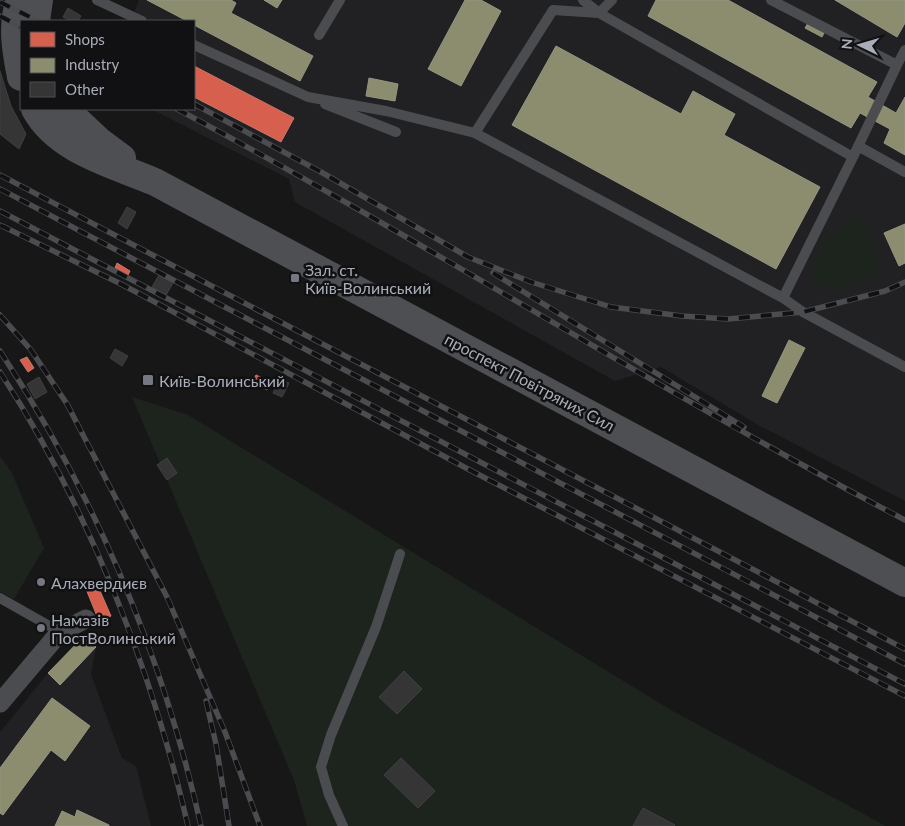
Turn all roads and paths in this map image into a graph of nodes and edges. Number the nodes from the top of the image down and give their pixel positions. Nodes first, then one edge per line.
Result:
1 (20, 0) edge
2 (40, 0) edge
3 (97, 0) edge
4 (340, 0) edge
5 (583, 0) edge
6 (612, 0) edge
7 (771, 0) edge
8 (599, 13) junction
9 (36, 20) edge
10 (140, 20) edge
11 (319, 35) dead end
12 (195, 45) edge
13 (905, 50) edge
14 (897, 65) junction
15 (20, 72) edge
16 (308, 97) junction
17 (36, 110) edge
18 (66, 110) edge
19 (396, 132) dead end
20 (476, 133) junction
21 (858, 146) junction
22 (853, 157) junction
23 (905, 172) edge
24 (155, 182) junction
25 (783, 298) junction
26 (905, 367) edge
27 (400, 554) dead end
28 (905, 582) edge
29 (0, 598) edge
30 (86, 620) dead end
31 (60, 632) junction
32 (0, 704) edge
33 (343, 826) edge

1 - 15 main road
2 - 9 main road
3 - 10 lane
4 - 11 lane
5 - 8 lane
6 - 8 lane
7 - 14 lane
8 - 20 lane
8 - 22 lane
12 - 16 lane
13 - 14 lane
14 - 21 lane
16 - 19 lane
16 - 20 lane
17 - 24 main road, проспект Повітряних Сил
18 - 24 main road, проспект Повітряних Сил
20 - 25 lane
21 - 22 lane
21 - 23 lane
22 - 25 lane
24 - 28 main road, проспект Повітряних Сил
25 - 26 lane
27 - 33 lane
29 - 31 lane
30 - 31 street
31 - 32 street

